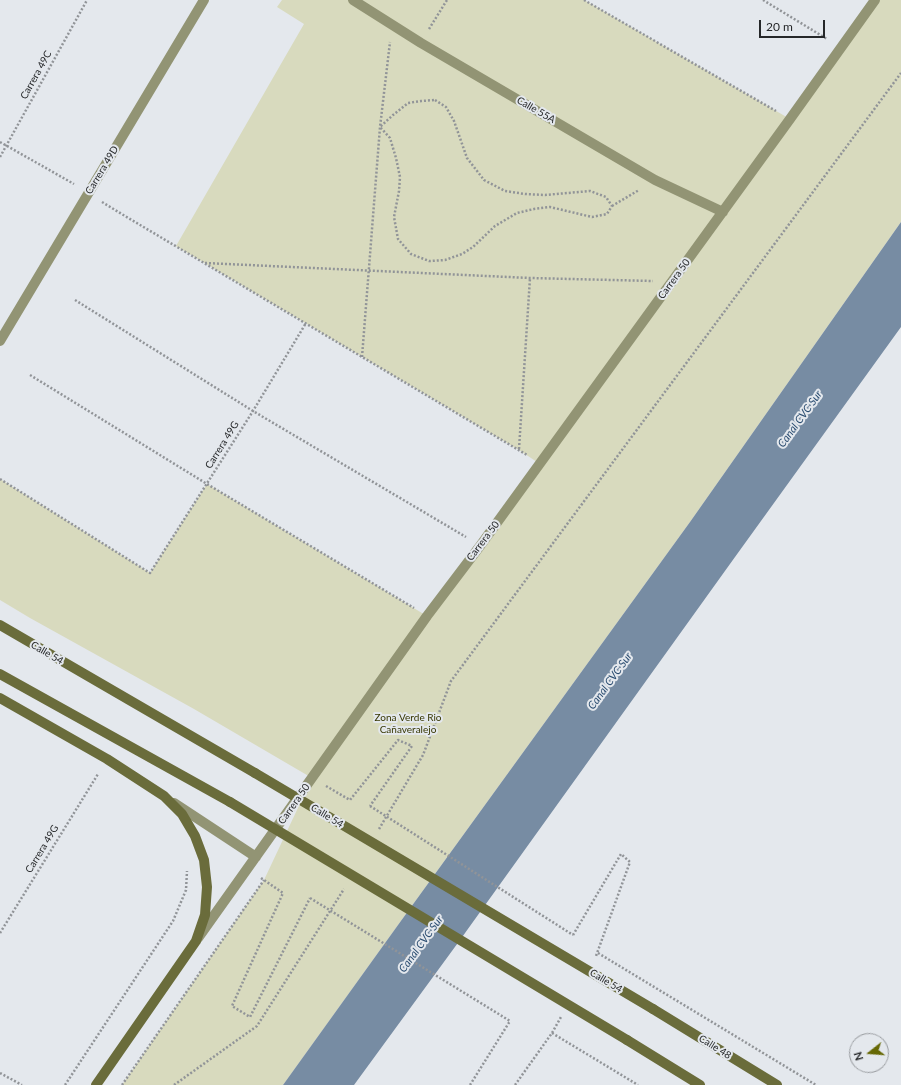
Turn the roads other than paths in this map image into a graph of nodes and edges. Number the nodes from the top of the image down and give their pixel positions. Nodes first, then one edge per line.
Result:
1 (204, 0) edge
2 (353, 0) edge
3 (875, 0) edge
4 (723, 212) junction
5 (0, 341) edge
6 (0, 625) edge
7 (0, 674) edge
8 (0, 698) edge
9 (164, 796) junction
10 (256, 857) junction
11 (196, 941) junction
12 (653, 1009) joint
13 (96, 1085) edge
14 (700, 1085) edge
15 (777, 1085) edge

1 - 5 street, Carrera 49D
2 - 4 street, Calle 55A
3 - 4 street, Carrera 50
4 - 10 street, Carrera 50
6 - 12 main road, Calle 54, bridge
7 - 14 main road, bridge
8 - 9 main road
9 - 10 street
9 - 11 main road
10 - 11 street, Carrera 50
11 - 13 main road, Carrera 50
12 - 15 main road, Calle 48

